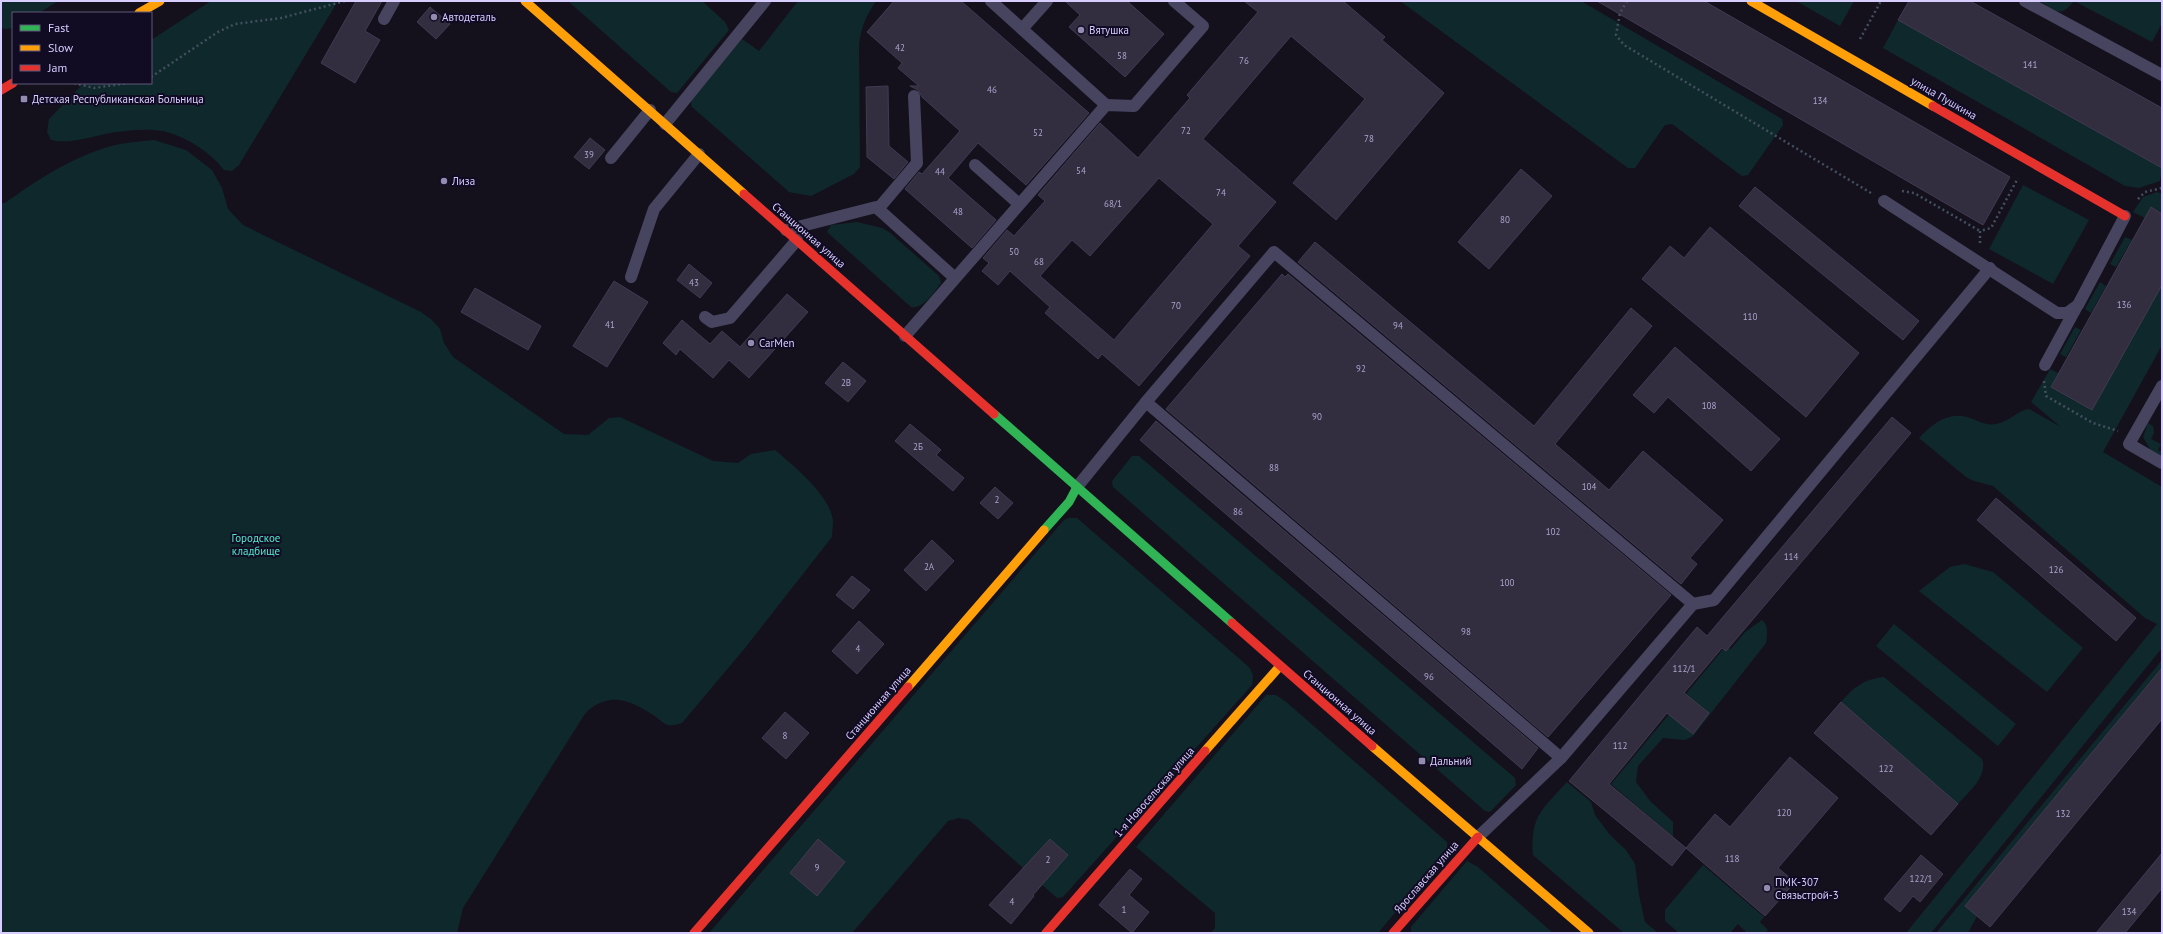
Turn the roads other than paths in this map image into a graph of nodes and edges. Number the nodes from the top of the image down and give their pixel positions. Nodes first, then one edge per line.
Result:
1 (160, 1) edge
2 (394, 1) edge
3 (526, 1) edge
4 (765, 1) edge
5 (990, 1) edge
6 (1046, 1) edge
7 (1174, 1) edge
8 (1751, 1) edge
9 (2025, 1) edge
10 (141, 12) edge
11 (384, 19) dead end
12 (1022, 29) junction
13 (2162, 75) edge
14 (12, 84) edge
15 (1, 90) edge
16 (914, 96) dead end
17 (1106, 105) junction
18 (650, 110) junction
19 (665, 124) junction
20 (699, 154) junction
21 (611, 158) dead end
22 (975, 165) dead end
23 (1884, 201) road end
24 (1019, 204) junction
25 (878, 209) junction
26 (2125, 216) joint
27 (786, 230) junction
28 (797, 240) junction
29 (1990, 268) junction
30 (631, 278) dead end
31 (955, 278) junction
32 (2078, 305) junction
33 (705, 317) dead end
34 (905, 336) junction
35 (2045, 364) road end
36 (2162, 386) edge
37 (1146, 402) junction
38 (2162, 463) edge
39 (1077, 487) junction
40 (1693, 604) junction
41 (1280, 666) junction
42 (1561, 758) junction
43 (1478, 837) junction
44 (694, 933) edge
45 (1046, 933) edge
46 (1393, 933) edge
47 (1589, 933) edge

1 - 10 street
2 - 11 lane
3 - 18 street, Станционная улица
4 - 19 lane
5 - 12 lane
6 - 12 lane
7 - 17 lane
8 - 26 street, улица Пушкина
9 - 13 lane
12 - 17 lane
14 - 15 street
16 - 25 lane
17 - 24 lane
18 - 19 street, Станционная улица
18 - 21 lane
19 - 20 street, Станционная улица
20 - 27 street, Станционная улица
20 - 30 lane
22 - 24 lane
23 - 29 lane
24 - 31 lane
25 - 27 lane
25 - 31 lane
26 - 32 lane
27 - 28 street, Станционная улица
28 - 33 lane
28 - 34 street, Станционная улица
29 - 32 lane
29 - 40 lane
31 - 34 lane
32 - 35 lane
34 - 39 street, Станционная улица
36 - 38 lane
37 - 39 lane
37 - 40 lane
37 - 42 lane
39 - 41 street, Станционная улица
39 - 44 street, Станционная улица
40 - 42 lane
41 - 43 street, Станционная улица
41 - 45 street, 1-я Новосельская улица
42 - 43 lane
43 - 46 street, Ярославская улица
43 - 47 street, Станционная улица

